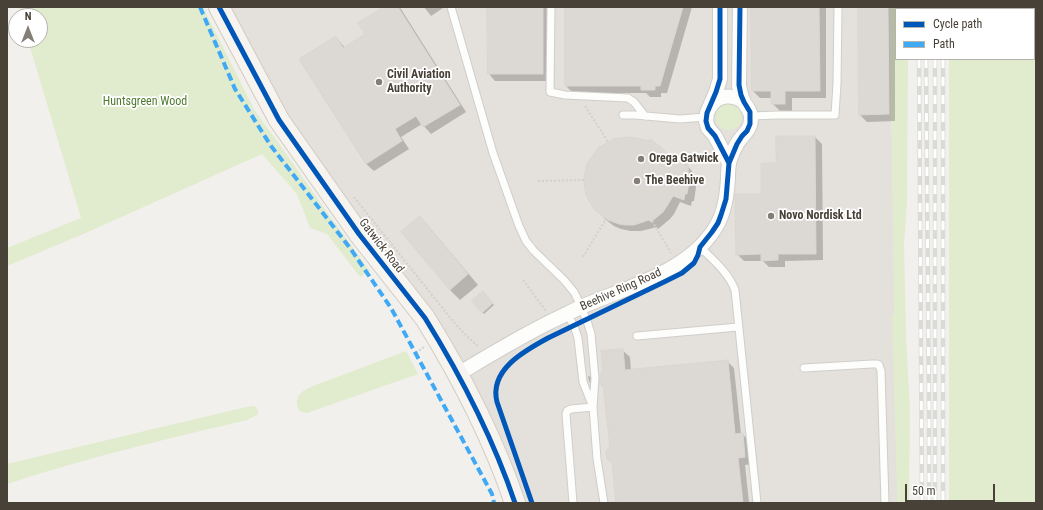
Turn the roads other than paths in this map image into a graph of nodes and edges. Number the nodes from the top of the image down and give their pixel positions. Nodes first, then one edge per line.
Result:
1 (219, 7) edge
2 (451, 7) edge
3 (551, 7) edge
4 (720, 7) edge
5 (740, 7) edge
6 (838, 7) edge
7 (744, 102) junction
8 (707, 113) junction
9 (623, 115) dead end
10 (645, 116) junction
11 (751, 116) junction
12 (715, 136) junction
13 (742, 136) junction
14 (729, 163) junction
15 (700, 247) junction
16 (581, 307) junction
17 (567, 314) junction
18 (738, 326) junction
19 (637, 336) dead end
20 (804, 368) dead end
21 (458, 374) junction
22 (594, 407) junction
23 (515, 503) edge
24 (572, 503) edge
25 (604, 503) edge
26 (757, 503) edge
27 (885, 503) edge

1 - 21 street, Gatwick Road
2 - 16 lane
3 - 10 lane
4 - 8 street
5 - 7 street
6 - 11 lane
7 - 8 street
7 - 11 street
8 - 10 lane
8 - 12 street
9 - 10 lane
11 - 13 street, Beehive Ring Road
12 - 13 street
12 - 14 street
13 - 14 street, Beehive Ring Road
14 - 15 street, Beehive Ring Road
15 - 16 street, Beehive Ring Road
15 - 18 lane
16 - 17 street, Beehive Ring Road
16 - 22 lane
17 - 21 street, Beehive Ring Road
17 - 22 lane
18 - 19 lane
18 - 26 lane
20 - 27 lane
21 - 23 street, Gatwick Road
22 - 24 lane
22 - 25 lane

